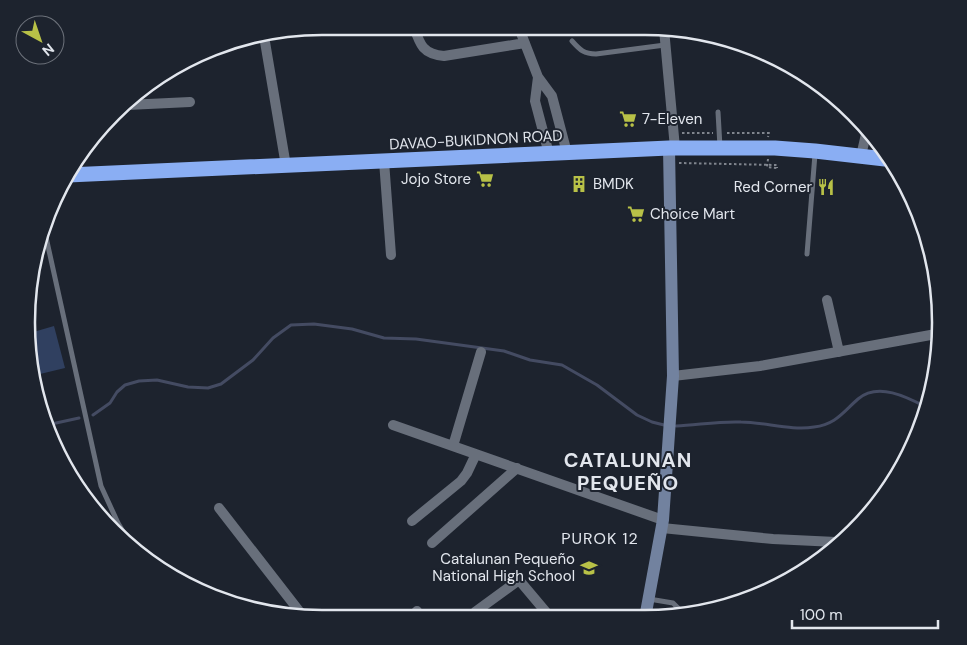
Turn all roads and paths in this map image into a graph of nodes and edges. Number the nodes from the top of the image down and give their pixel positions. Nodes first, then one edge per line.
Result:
1 (417, 35) edge
2 (522, 35) edge
3 (665, 36) edge
4 (265, 41) edge
5 (572, 41) dead end
6 (525, 43) junction
7 (666, 45) junction
8 (538, 76) junction
9 (190, 102) dead end
10 (135, 105) edge
11 (718, 112) dead end
12 (560, 126) junction
13 (543, 130) junction
14 (758, 133) dead end
15 (769, 133) dead end
16 (865, 138) edge
17 (720, 148) junction
18 (815, 150) junction
19 (567, 153) junction
20 (671, 153) junction
21 (549, 154) junction
22 (860, 156) junction
23 (881, 158) edge
24 (384, 161) junction
25 (286, 166) junction
26 (767, 167) dead end
27 (77, 173) edge
28 (47, 241) edge
29 (807, 254) dead end
30 (391, 255) dead end
31 (828, 300) dead end
32 (931, 335) edge
33 (481, 352) dead end
34 (839, 352) junction
35 (673, 376) junction
36 (393, 425) dead end
37 (453, 446) junction
38 (476, 454) junction
39 (517, 468) junction
40 (219, 508) dead end
41 (412, 520) dead end
42 (663, 524) junction
43 (121, 528) edge
44 (831, 542) edge
45 (432, 543) dead end
46 (649, 599) junction
47 (679, 608) edge
48 (297, 609) edge
49 (478, 610) edge
50 (544, 610) edge
51 (647, 610) edge

1 - 6 street
2 - 6 street
3 - 7 street
4 - 25 street
5 - 7 lane
6 - 8 street
7 - 20 street
8 - 12 street
8 - 13 street
9 - 10 street
11 - 17 lane
12 - 13 street
12 - 19 street
13 - 21 street
14 - 15 path
16 - 22 street
17 - 18 highway, DAVAO-BUKIDNON ROAD
17 - 20 highway, DAVAO-BUKIDNON ROAD
18 - 22 highway, DAVAO-BUKIDNON ROAD
18 - 29 lane
19 - 20 highway, DAVAO-BUKIDNON ROAD
19 - 21 highway, DAVAO-BUKIDNON ROAD
20 - 26 path
20 - 35 street
21 - 24 highway, DAVAO-BUKIDNON ROAD
22 - 23 highway, DAVAO-BUKIDNON ROAD
24 - 25 highway, DAVAO-BUKIDNON ROAD
24 - 30 street
25 - 27 highway, DAVAO-BUKIDNON ROAD
28 - 43 lane
31 - 34 street
32 - 34 street
33 - 37 street
34 - 35 street
35 - 42 street
36 - 37 street
37 - 38 street
38 - 39 street
38 - 41 street
39 - 42 street
39 - 45 street
40 - 48 street
42 - 44 street
42 - 46 street
46 - 47 lane
46 - 51 street
49 - 50 street

